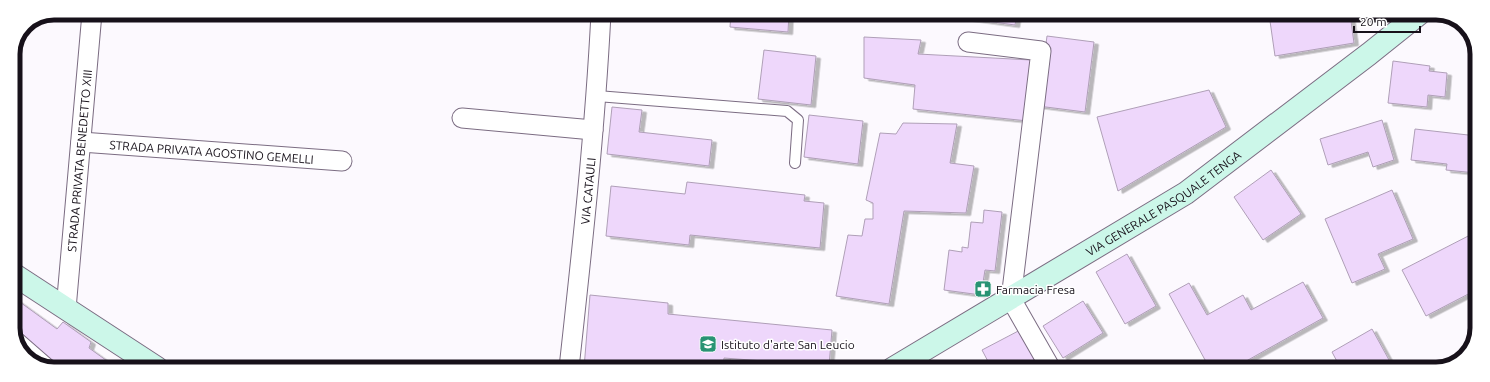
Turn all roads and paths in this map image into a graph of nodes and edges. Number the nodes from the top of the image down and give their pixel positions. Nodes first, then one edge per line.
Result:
1 (91, 20) edge
2 (601, 20) edge
3 (1412, 20) edge
4 (968, 42) dead end
5 (597, 96) junction
6 (462, 118) dead end
7 (593, 130) junction
8 (81, 142) junction
9 (342, 161) dead end
10 (795, 163) dead end
11 (20, 279) edge
12 (1011, 299) junction
13 (66, 309) junction
14 (24, 342) edge
15 (44, 360) edge
16 (148, 362) edge
17 (570, 362) edge
18 (904, 362) edge
19 (1046, 362) edge

1 - 8 street, STRADA PRIVATA BENEDETTO XIII
2 - 5 street, VIA CATAULI
3 - 12 street, VIA GENERALE PASQUALE TENGA
4 - 12 street
5 - 7 street, VIA CATAULI
5 - 10 lane
6 - 7 street
7 - 17 street, VIA CATAULI
8 - 9 street, STRADA PRIVATA AGOSTINO GEMELLI
8 - 13 street, STRADA PRIVATA BENEDETTO XIII
11 - 13 street
12 - 18 street, VIA GENERALE PASQUALE TENGA
12 - 19 street
13 - 16 street
14 - 15 lane

